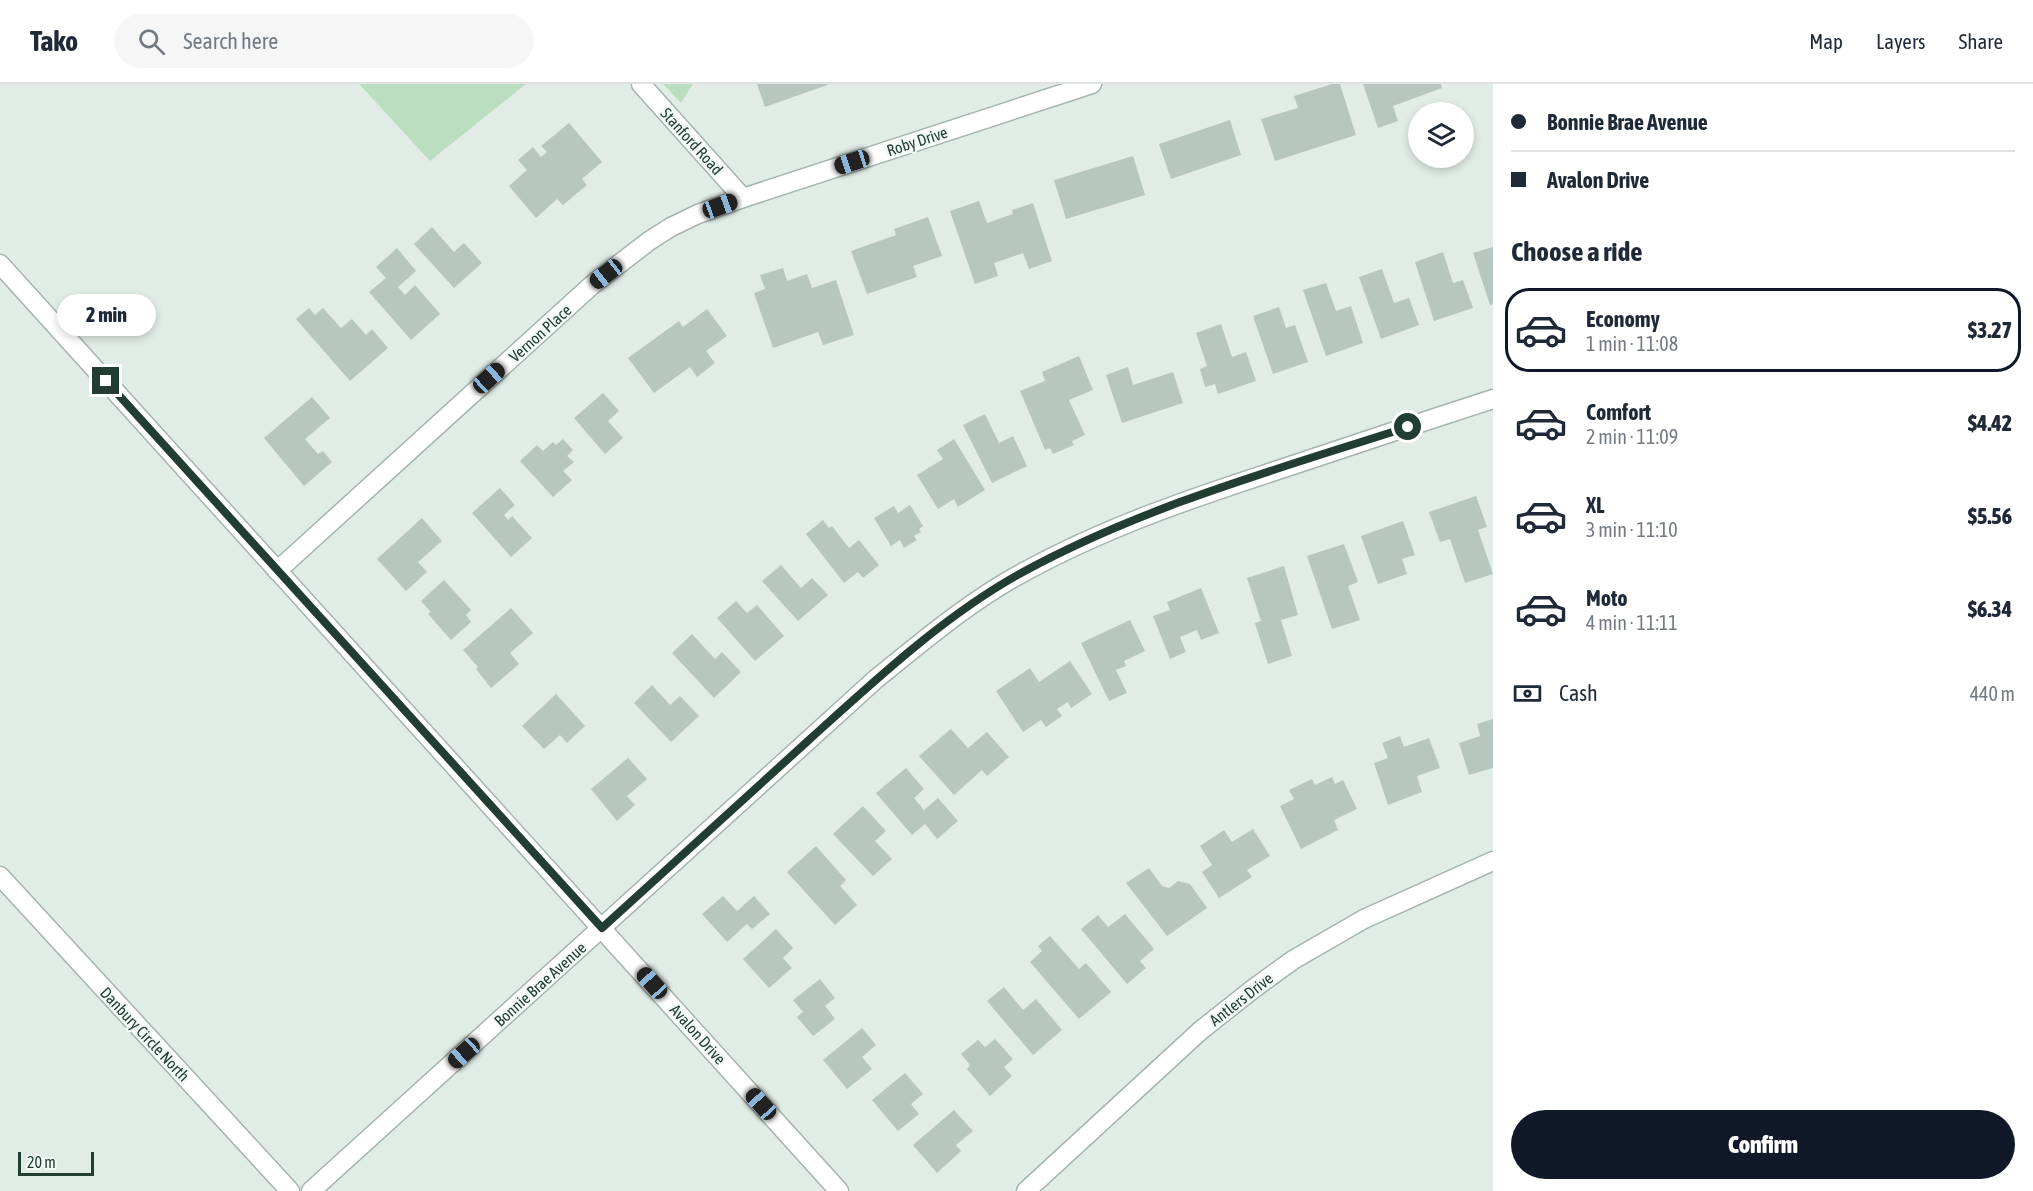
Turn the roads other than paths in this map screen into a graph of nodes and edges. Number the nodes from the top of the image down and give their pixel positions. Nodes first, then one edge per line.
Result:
1 (641, 84) edge
2 (1092, 84) edge
3 (742, 198) junction
4 (0, 264) edge
5 (1493, 399) edge
6 (278, 571) junction
7 (1493, 861) edge
8 (0, 876) edge
9 (602, 928) junction
10 (290, 1191) edge
11 (311, 1191) edge
12 (839, 1191) edge
13 (1026, 1191) edge

1 - 3 street, Stanford Road
2 - 3 street, Roby Drive
3 - 6 street, Vernon Place
4 - 6 street, Avalon Drive
5 - 9 street, Bonnie Brae Avenue
6 - 9 street, Avalon Drive
7 - 13 street, Antlers Drive
8 - 10 street, Danbury Circle North
9 - 11 street, Bonnie Brae Avenue
9 - 12 street, Avalon Drive

